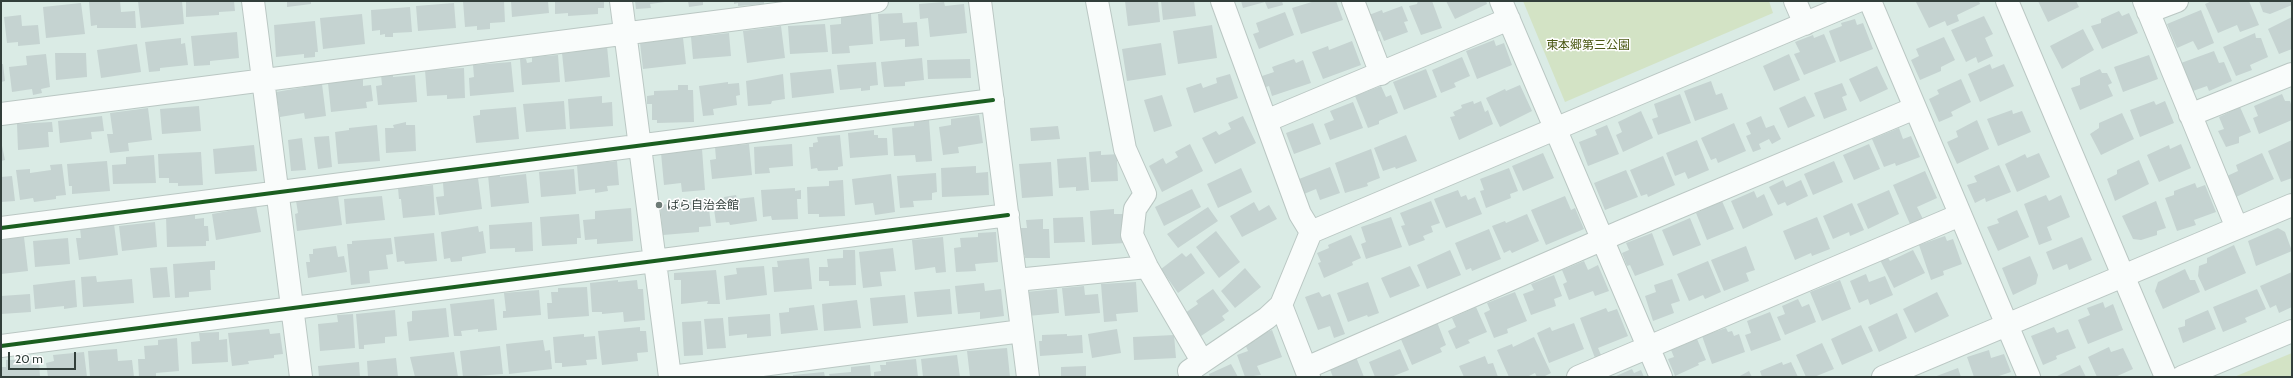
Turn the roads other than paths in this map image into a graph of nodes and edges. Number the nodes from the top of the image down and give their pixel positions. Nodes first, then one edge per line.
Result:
1 (253, 1) edge
2 (621, 1) edge
3 (877, 1) edge
4 (980, 1) edge
5 (1097, 1) edge
6 (1222, 1) edge
7 (1353, 1) edge
8 (1795, 1) edge
9 (1858, 1) edge
10 (1870, 1) edge
11 (2007, 1) edge
12 (2177, 1) edge
13 (2146, 7) edge
14 (1505, 10) edge
15 (1805, 24) junction
16 (625, 34) junction
17 (1381, 74) junction
18 (2292, 74) edge
19 (262, 82) junction
20 (993, 100) junction
21 (1915, 108) junction
22 (1, 114) edge
23 (2190, 115) junction
24 (1266, 121) junction
25 (1557, 129) junction
26 (640, 146) junction
27 (277, 192) junction
28 (2292, 205) edge
29 (1008, 215) junction
30 (1960, 215) junction
31 (1, 228) edge
32 (2237, 228) junction
33 (1311, 232) junction
34 (1602, 240) junction
35 (656, 261) junction
36 (1147, 267) junction
37 (2124, 277) junction
38 (1016, 280) junction
39 (1281, 305) junction
40 (293, 309) junction
41 (2006, 325) junction
42 (1022, 331) junction
43 (2292, 331) edge
44 (1, 346) edge
45 (1648, 347) junction
46 (1197, 369) edge
47 (1308, 373) edge
48 (301, 377) edge
49 (671, 377) edge
50 (1028, 377) edge
51 (1578, 377) edge
52 (1661, 377) edge
53 (1884, 377) edge
54 (2029, 377) edge
55 (2166, 377) edge
56 (2182, 377) edge

1 - 19 street
2 - 16 street
3 - 16 street
4 - 20 street
5 - 36 street
6 - 24 street
7 - 17 street
8 - 15 street
9 - 15 street
10 - 21 street
11 - 37 street
12 - 13 street
13 - 23 street
14 - 17 street
14 - 25 street
15 - 25 street
16 - 19 street
16 - 26 street
17 - 24 street
18 - 23 street
19 - 22 street
19 - 27 street
20 - 26 street
20 - 29 street
21 - 30 street
21 - 34 street
23 - 32 street
24 - 33 street
25 - 33 street
25 - 34 street
26 - 27 street
26 - 35 street
27 - 31 street
27 - 40 street
28 - 32 street
29 - 35 street
29 - 38 street
30 - 41 street
30 - 45 street
32 - 37 street
33 - 39 street
34 - 45 street
34 - 47 street
35 - 40 street
35 - 49 street
36 - 38 street
36 - 46 street
37 - 41 street
37 - 55 street
38 - 42 street
39 - 46 street
39 - 47 street
40 - 44 street
40 - 48 street
41 - 53 street
41 - 54 street
42 - 49 street
42 - 50 street
43 - 56 street
45 - 51 street
45 - 52 street

